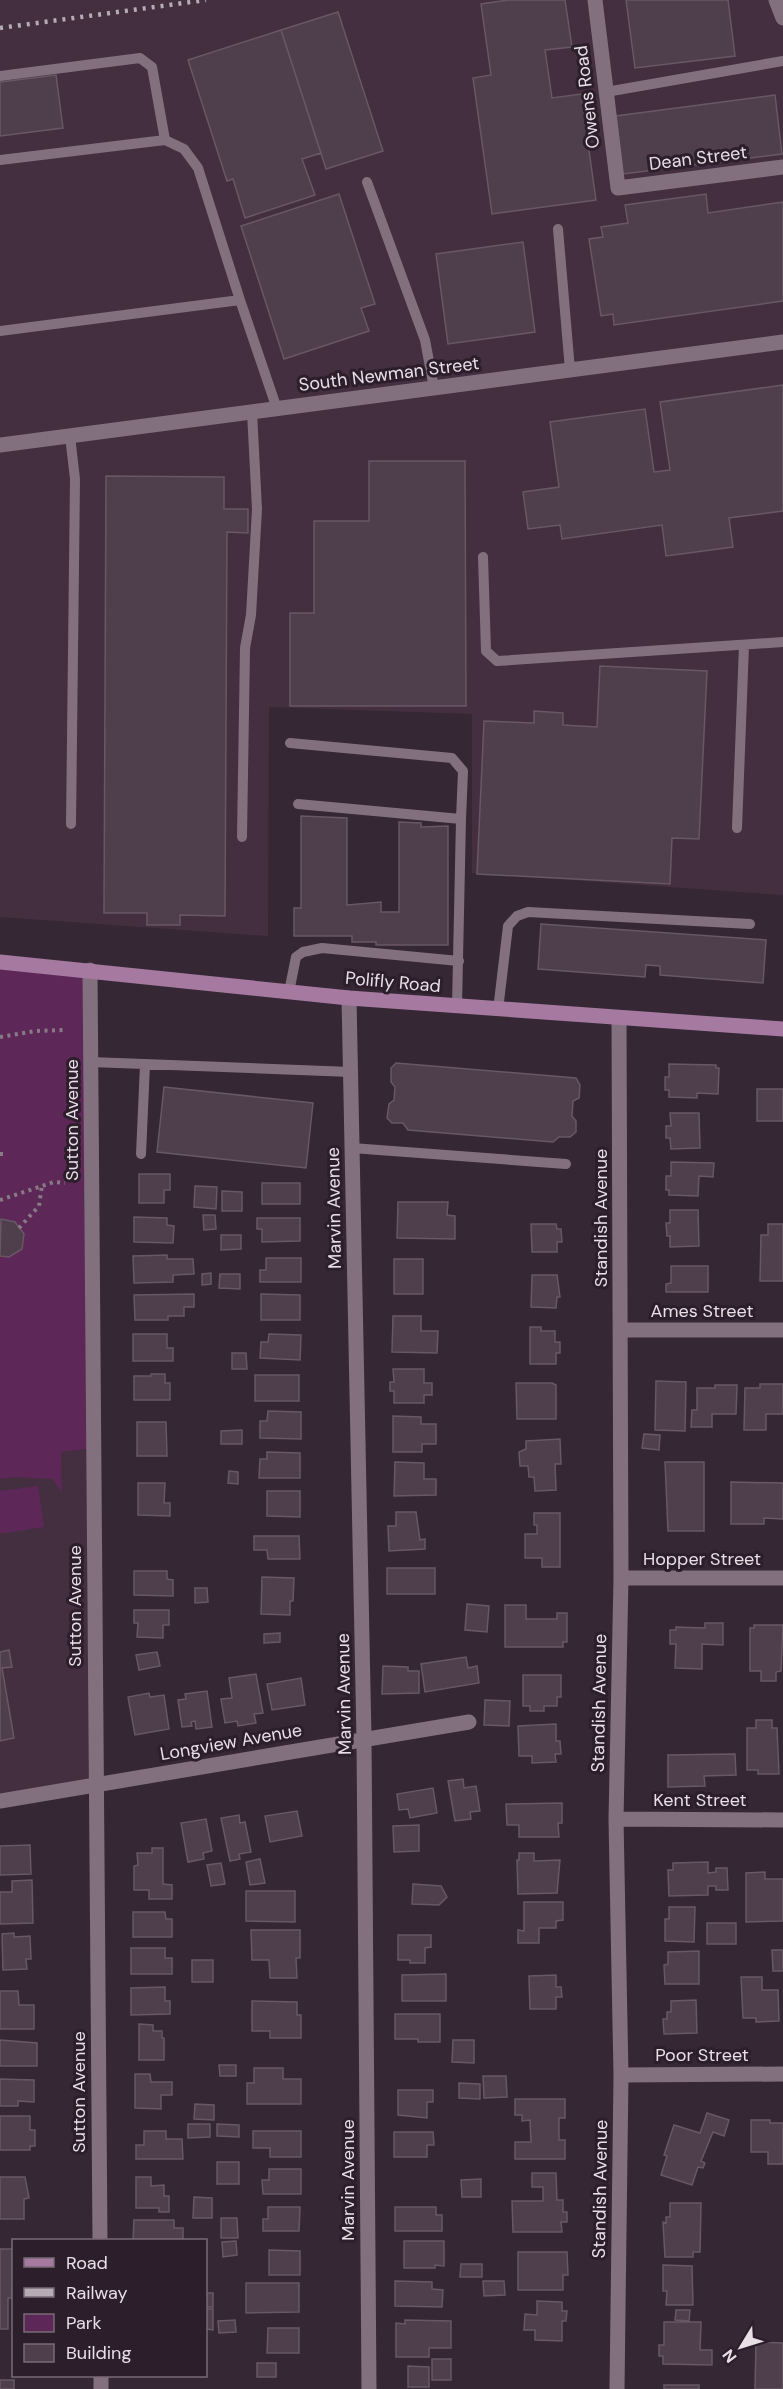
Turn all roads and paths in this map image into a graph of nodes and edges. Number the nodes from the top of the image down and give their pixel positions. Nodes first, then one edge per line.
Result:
1 (595, 0) edge
2 (776, 0) edge
3 (783, 18) edge
4 (783, 61) edge
5 (0, 76) edge
6 (606, 92) junction
7 (165, 140) junction
8 (0, 160) edge
9 (783, 167) edge
10 (367, 182) dead end
11 (618, 188) joint
12 (558, 229) dead end
13 (240, 300) junction
14 (0, 331) edge
15 (783, 342) edge
16 (570, 370) junction
17 (434, 388) junction
18 (277, 408) junction
19 (252, 412) junction
20 (70, 436) junction
21 (0, 445) edge
22 (483, 558) dead end
23 (783, 642) edge
24 (744, 645) junction
25 (290, 743) dead end
26 (298, 804) dead end
27 (461, 819) junction
28 (71, 824) dead end
29 (737, 828) dead end
30 (242, 837) dead end
31 (750, 924) dead end
32 (0, 962) edge
33 (459, 962) junction
34 (90, 970) junction
35 (289, 992) junction
36 (349, 998) junction
37 (457, 1006) junction
38 (498, 1010) junction
39 (619, 1018) junction
40 (783, 1029) edge
41 (65, 1030) dead end
42 (0, 1037) edge
43 (91, 1062) junction
44 (145, 1065) junction
45 (351, 1072) junction
46 (352, 1148) junction
47 (141, 1154) dead end
48 (566, 1164) dead end
49 (65, 1183) dead end
50 (42, 1185) junction
51 (0, 1200) edge
52 (19, 1228) dead end
53 (621, 1330) junction
54 (783, 1330) edge
55 (621, 1578) junction
56 (783, 1578) edge
57 (469, 1722) dead end
58 (364, 1738) junction
59 (96, 1785) junction
60 (0, 1801) edge
61 (616, 1819) junction
62 (783, 1820) edge
63 (783, 2074) edge
64 (621, 2075) junction
65 (100, 2239) edge
66 (369, 2389) edge
67 (616, 2389) edge

1 - 6 street, Owens Road
2 - 3 street
4 - 6 lane
5 - 7 lane
6 - 11 street, Owens Road
7 - 8 lane
7 - 13 lane
9 - 11 street, Dean Street
10 - 17 lane
12 - 16 lane
13 - 14 lane
13 - 18 lane
15 - 16 street, South Newman Street
16 - 17 street, South Newman Street
17 - 18 street, South Newman Street
18 - 19 street, South Newman Street
19 - 20 street, South Newman Street
19 - 30 lane
20 - 21 street, South Newman Street
20 - 28 lane
22 - 24 lane
23 - 24 lane
24 - 29 lane
25 - 27 lane
26 - 27 lane
27 - 33 lane
31 - 38 lane
32 - 34 main road, Polifly Road
33 - 35 lane
33 - 37 lane
34 - 35 main road, Polifly Road
34 - 43 street, Sutton Avenue
35 - 36 main road, Polifly Road
36 - 37 main road, Polifly Road
36 - 45 street, Marvin Avenue
37 - 38 main road, Polifly Road
38 - 39 main road, Polifly Road
39 - 40 main road, Polifly Road
39 - 53 street, Standish Avenue
41 - 42 path
43 - 44 lane
43 - 59 street, Sutton Avenue
44 - 45 lane
44 - 47 lane
45 - 46 street, Marvin Avenue
46 - 48 lane
46 - 58 street, Marvin Avenue
49 - 50 path
50 - 51 path
50 - 52 path
53 - 54 street, Ames Street
53 - 55 street, Standish Avenue
55 - 56 street, Hopper Street
55 - 61 street, Standish Avenue
57 - 58 street, Longview Avenue
58 - 59 street, Longview Avenue
58 - 66 street, Marvin Avenue
59 - 60 street, Longview Avenue
59 - 65 street, Sutton Avenue
61 - 62 street, Kent Street
61 - 64 street, Standish Avenue
63 - 64 street, Poor Street
64 - 67 street, Standish Avenue

